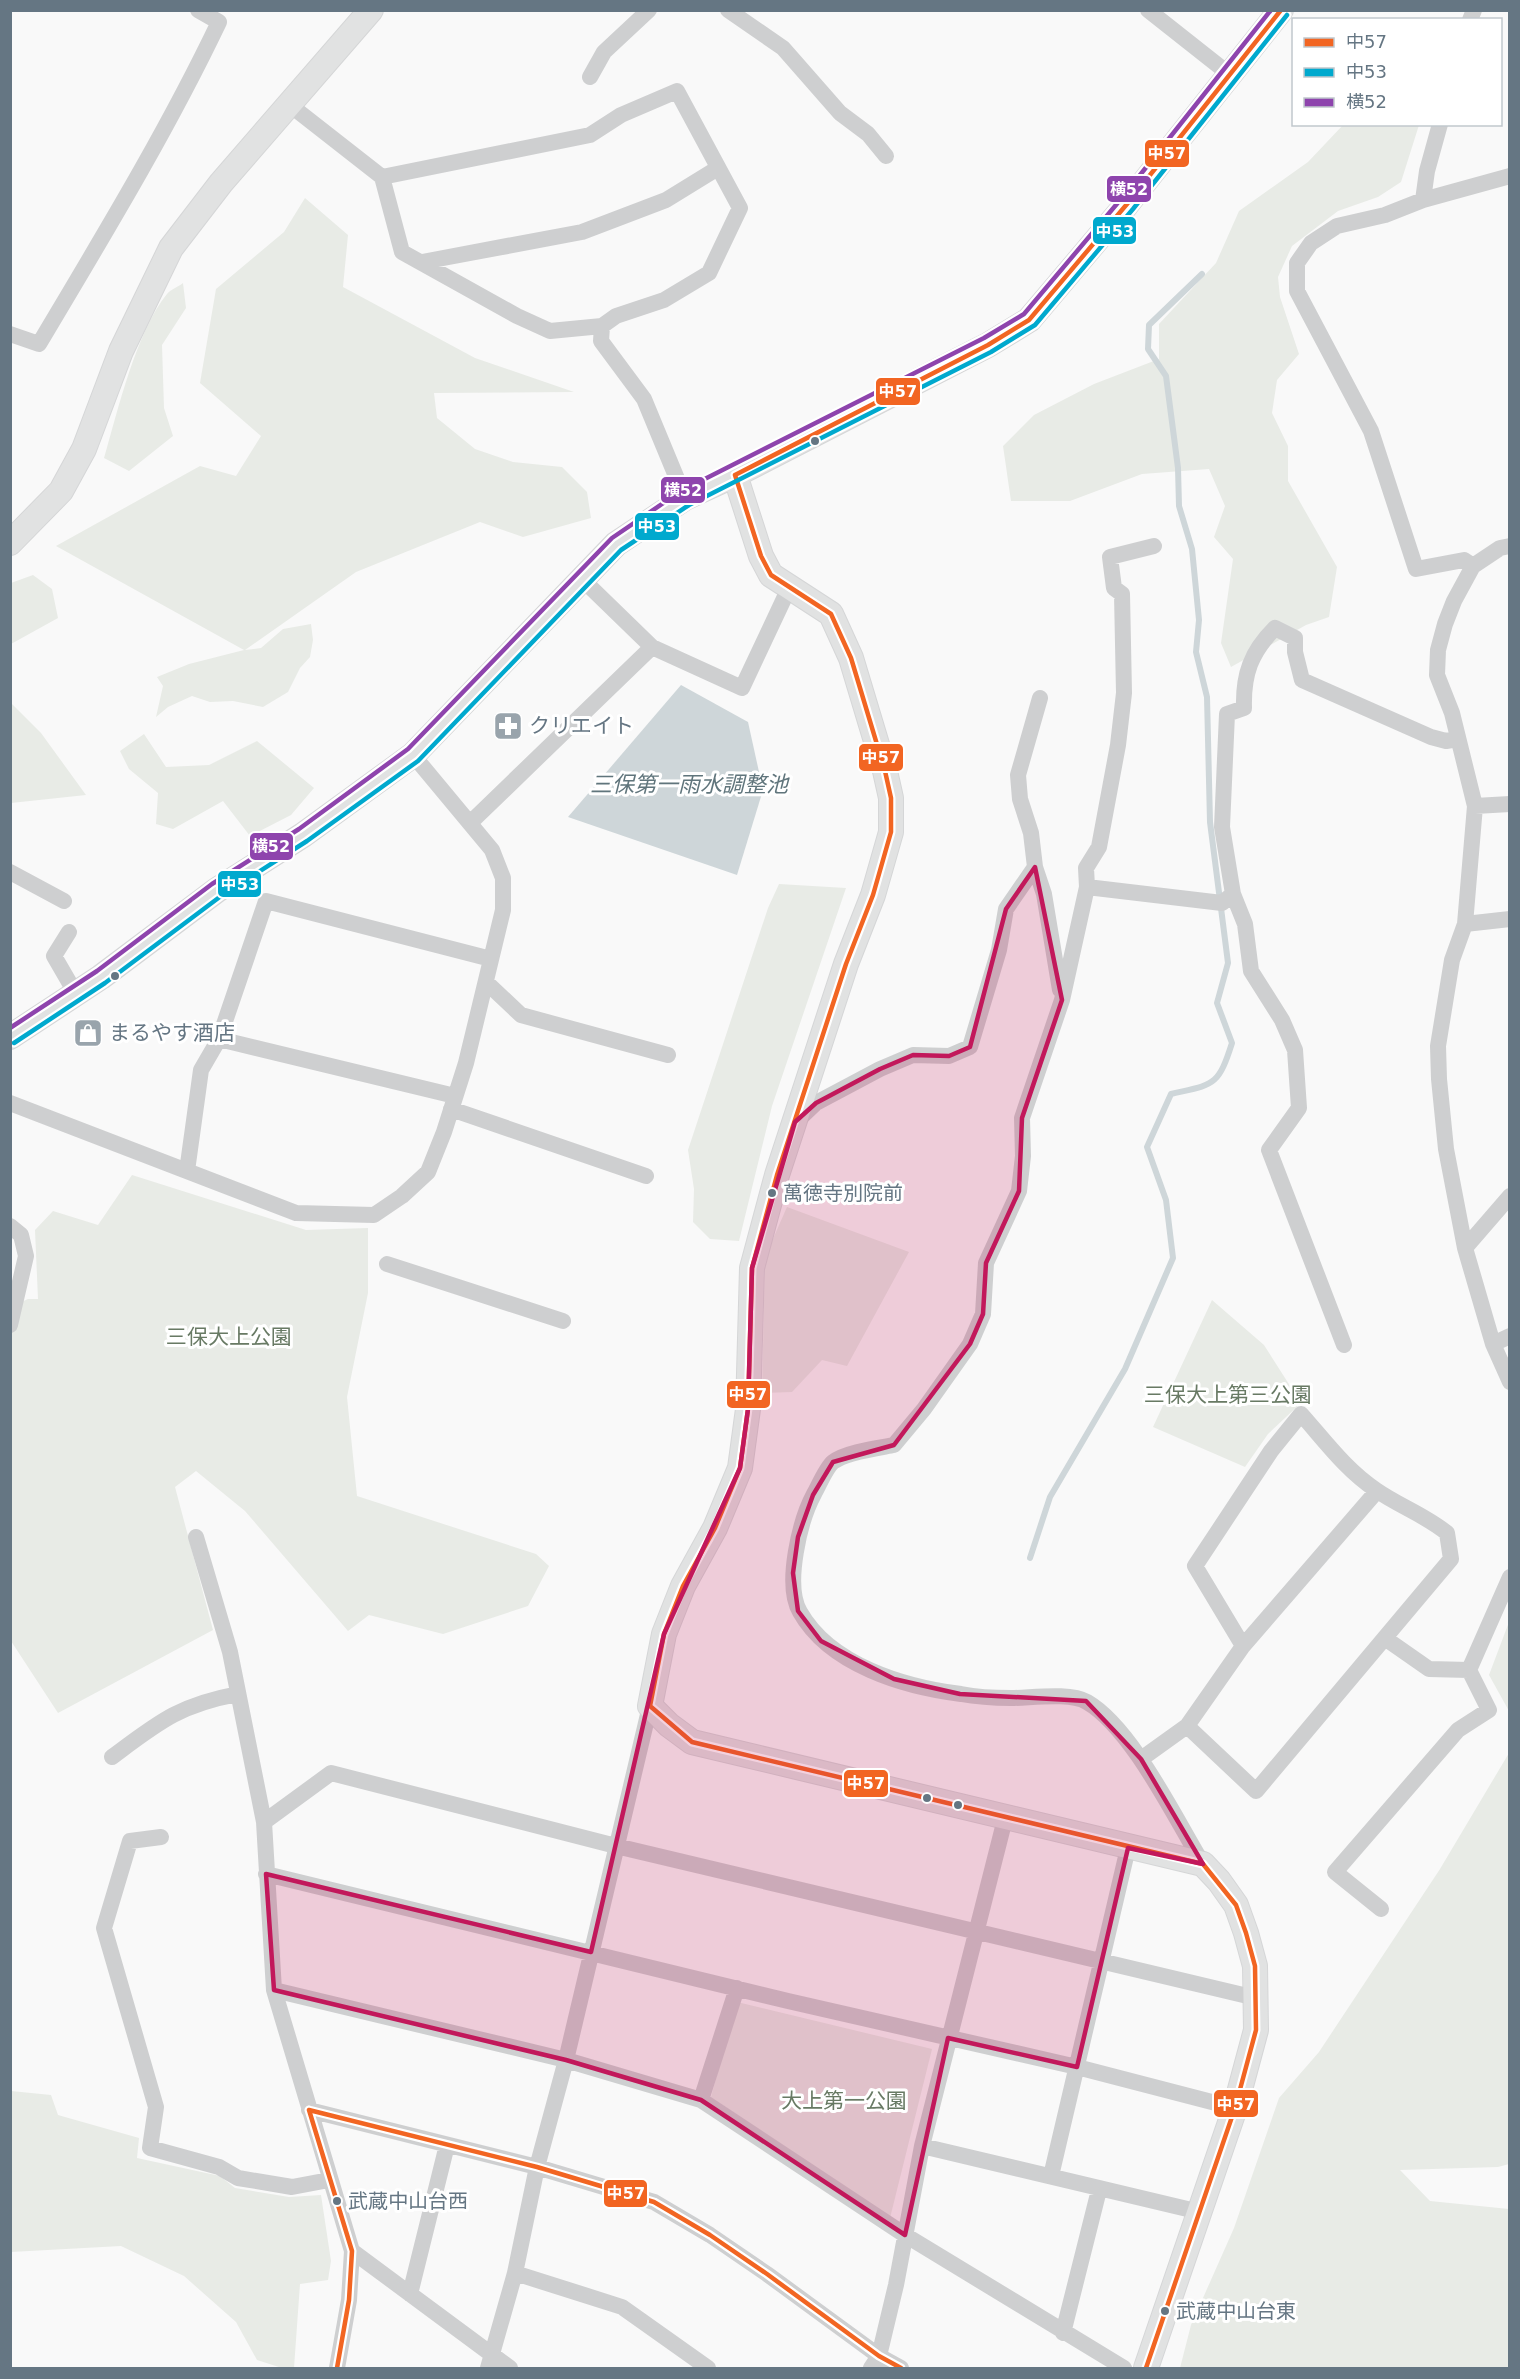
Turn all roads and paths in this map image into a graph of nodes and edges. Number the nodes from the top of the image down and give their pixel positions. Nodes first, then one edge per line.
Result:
1 (198, 10) edge
2 (371, 10) edge
3 (650, 10) edge
4 (728, 10) edge
5 (1148, 10) edge
6 (1281, 10) edge
7 (1229, 74) junction
8 (590, 77) dead end
9 (290, 105) junction
10 (1439, 126) edge
11 (886, 156) dead end
12 (718, 168) junction
13 (1509, 176) edge
14 (382, 177) junction
15 (1424, 200) junction
16 (422, 262) junction
17 (602, 326) junction
18 (10, 334) edge
19 (735, 475) junction
20 (685, 498) junction
21 (10, 543) edge
22 (1154, 546) dead end
23 (1509, 546) edge
24 (1473, 566) junction
25 (582, 579) junction
26 (789, 588) junction
27 (652, 647) junction
28 (1040, 698) dead end
29 (1458, 739) junction
30 (413, 755) junction
31 (1509, 804) edge
32 (1475, 806) junction
33 (470, 823) junction
34 (1035, 867) junction
35 (10, 873) edge
36 (1086, 887) junction
37 (1233, 894) junction
38 (64, 901) dead end
39 (1509, 919) edge
40 (1465, 924) junction
41 (69, 932) dead end
42 (491, 959) junction
43 (486, 982) junction
44 (76, 994) junction
45 (1062, 1000) junction
46 (10, 1037) edge
47 (219, 1039) junction
48 (668, 1055) dead end
49 (453, 1102) junction
50 (10, 1103) edge
51 (795, 1122) junction
52 (187, 1172) junction
53 (646, 1176) dead end
54 (1509, 1196) edge
55 (10, 1226) edge
56 (1465, 1248) junction
57 (387, 1264) dead end
58 (563, 1321) dead end
59 (10, 1325) edge
60 (1509, 1336) edge
61 (1493, 1344) junction
62 (1344, 1345) dead end
63 (1509, 1382) edge
64 (1377, 1491) junction
65 (196, 1537) dead end
66 (1509, 1577) edge
67 (1386, 1639) junction
68 (1243, 1646) junction
69 (1469, 1670) junction
70 (238, 1694) junction
71 (650, 1706) junction
72 (1187, 1726) junction
73 (112, 1757) dead end
74 (1141, 1759) junction
75 (1005, 1819) junction
76 (264, 1822) junction
77 (161, 1837) dead end
78 (616, 1846) junction
79 (1128, 1848) junction
80 (1203, 1864) junction
81 (266, 1874) junction
82 (1381, 1909) dead end
83 (978, 1931) junction
84 (591, 1952) junction
85 (1101, 1961) junction
86 (737, 1988) junction
87 (274, 1990) junction
88 (1256, 1998) junction
89 (948, 2038) junction
90 (566, 2060) junction
91 (1077, 2067) junction
92 (701, 2100) junction
93 (1235, 2108) junction
94 (309, 2110) junction
95 (447, 2145) junction
96 (922, 2146) junction
97 (537, 2167) junction
98 (1051, 2176) junction
99 (330, 2180) junction
100 (1099, 2190) junction
101 (1200, 2212) junction
102 (905, 2235) junction
103 (352, 2252) junction
104 (515, 2273) junction
105 (410, 2294) junction
106 (1063, 2333) junction
107 (490, 2362) edge
108 (875, 2362) edge
109 (337, 2368) edge
110 (510, 2368) edge
111 (708, 2368) edge
112 (901, 2368) edge
113 (1124, 2368) edge
114 (1146, 2368) edge

1 - 18 street
2 - 9 street
3 - 8 street
4 - 11 street
5 - 7 street
6 - 7 street
7 - 19 street
9 - 14 street
9 - 21 street
10 - 15 street
12 - 14 street
12 - 16 street
12 - 17 street
13 - 15 street
14 - 16 street
15 - 24 street
16 - 17 street
17 - 20 street
19 - 20 street
19 - 26 street
20 - 25 street
22 - 36 street
23 - 24 street
24 - 29 street
25 - 27 street
25 - 30 street
26 - 27 street
26 - 51 street
27 - 33 street
28 - 34 street
29 - 32 street
29 - 37 street
30 - 33 street
30 - 44 street
31 - 32 street
32 - 40 street
33 - 42 street
34 - 45 street
34 - 51 street
35 - 38 street
36 - 37 street
36 - 45 street
37 - 62 street
39 - 40 street
40 - 56 street
41 - 44 street
42 - 43 street
42 - 47 street
43 - 48 street
43 - 49 street
44 - 46 street
45 - 74 street
47 - 49 street
47 - 52 street
49 - 52 street
49 - 53 street
50 - 52 street
51 - 71 street
54 - 56 street
55 - 59 street
56 - 61 street
57 - 58 street
60 - 61 street
61 - 63 street
64 - 67 street
64 - 68 street
64 - 68 street
65 - 70 street
66 - 69 street
67 - 69 street
67 - 72 street
68 - 72 street
69 - 82 street
70 - 73 street
70 - 76 street
71 - 75 street
71 - 78 street
72 - 74 street
74 - 80 street
75 - 79 street
75 - 83 street
76 - 78 street
76 - 81 street
77 - 99 street
78 - 83 street
78 - 84 street
79 - 80 street
79 - 85 street
80 - 88 street
81 - 84 street
81 - 87 street
83 - 85 street
83 - 89 street
84 - 86 street
84 - 90 street
85 - 88 street
85 - 91 street
86 - 89 street
86 - 92 street
87 - 90 street
87 - 94 street
88 - 93 street
89 - 91 street
89 - 96 street
90 - 92 street
90 - 97 street
91 - 93 street
91 - 98 street
92 - 102 street
93 - 101 street
94 - 95 street
94 - 99 street
95 - 97 street
95 - 105 street
96 - 98 street
96 - 102 street
97 - 104 street
97 - 108 street
98 - 100 street
99 - 103 street
100 - 101 street
100 - 106 street
101 - 114 street
102 - 106 street
102 - 108 street
103 - 105 street
103 - 109 street
104 - 107 street
104 - 111 street
105 - 107 street
106 - 113 street
107 - 110 street
108 - 112 street

